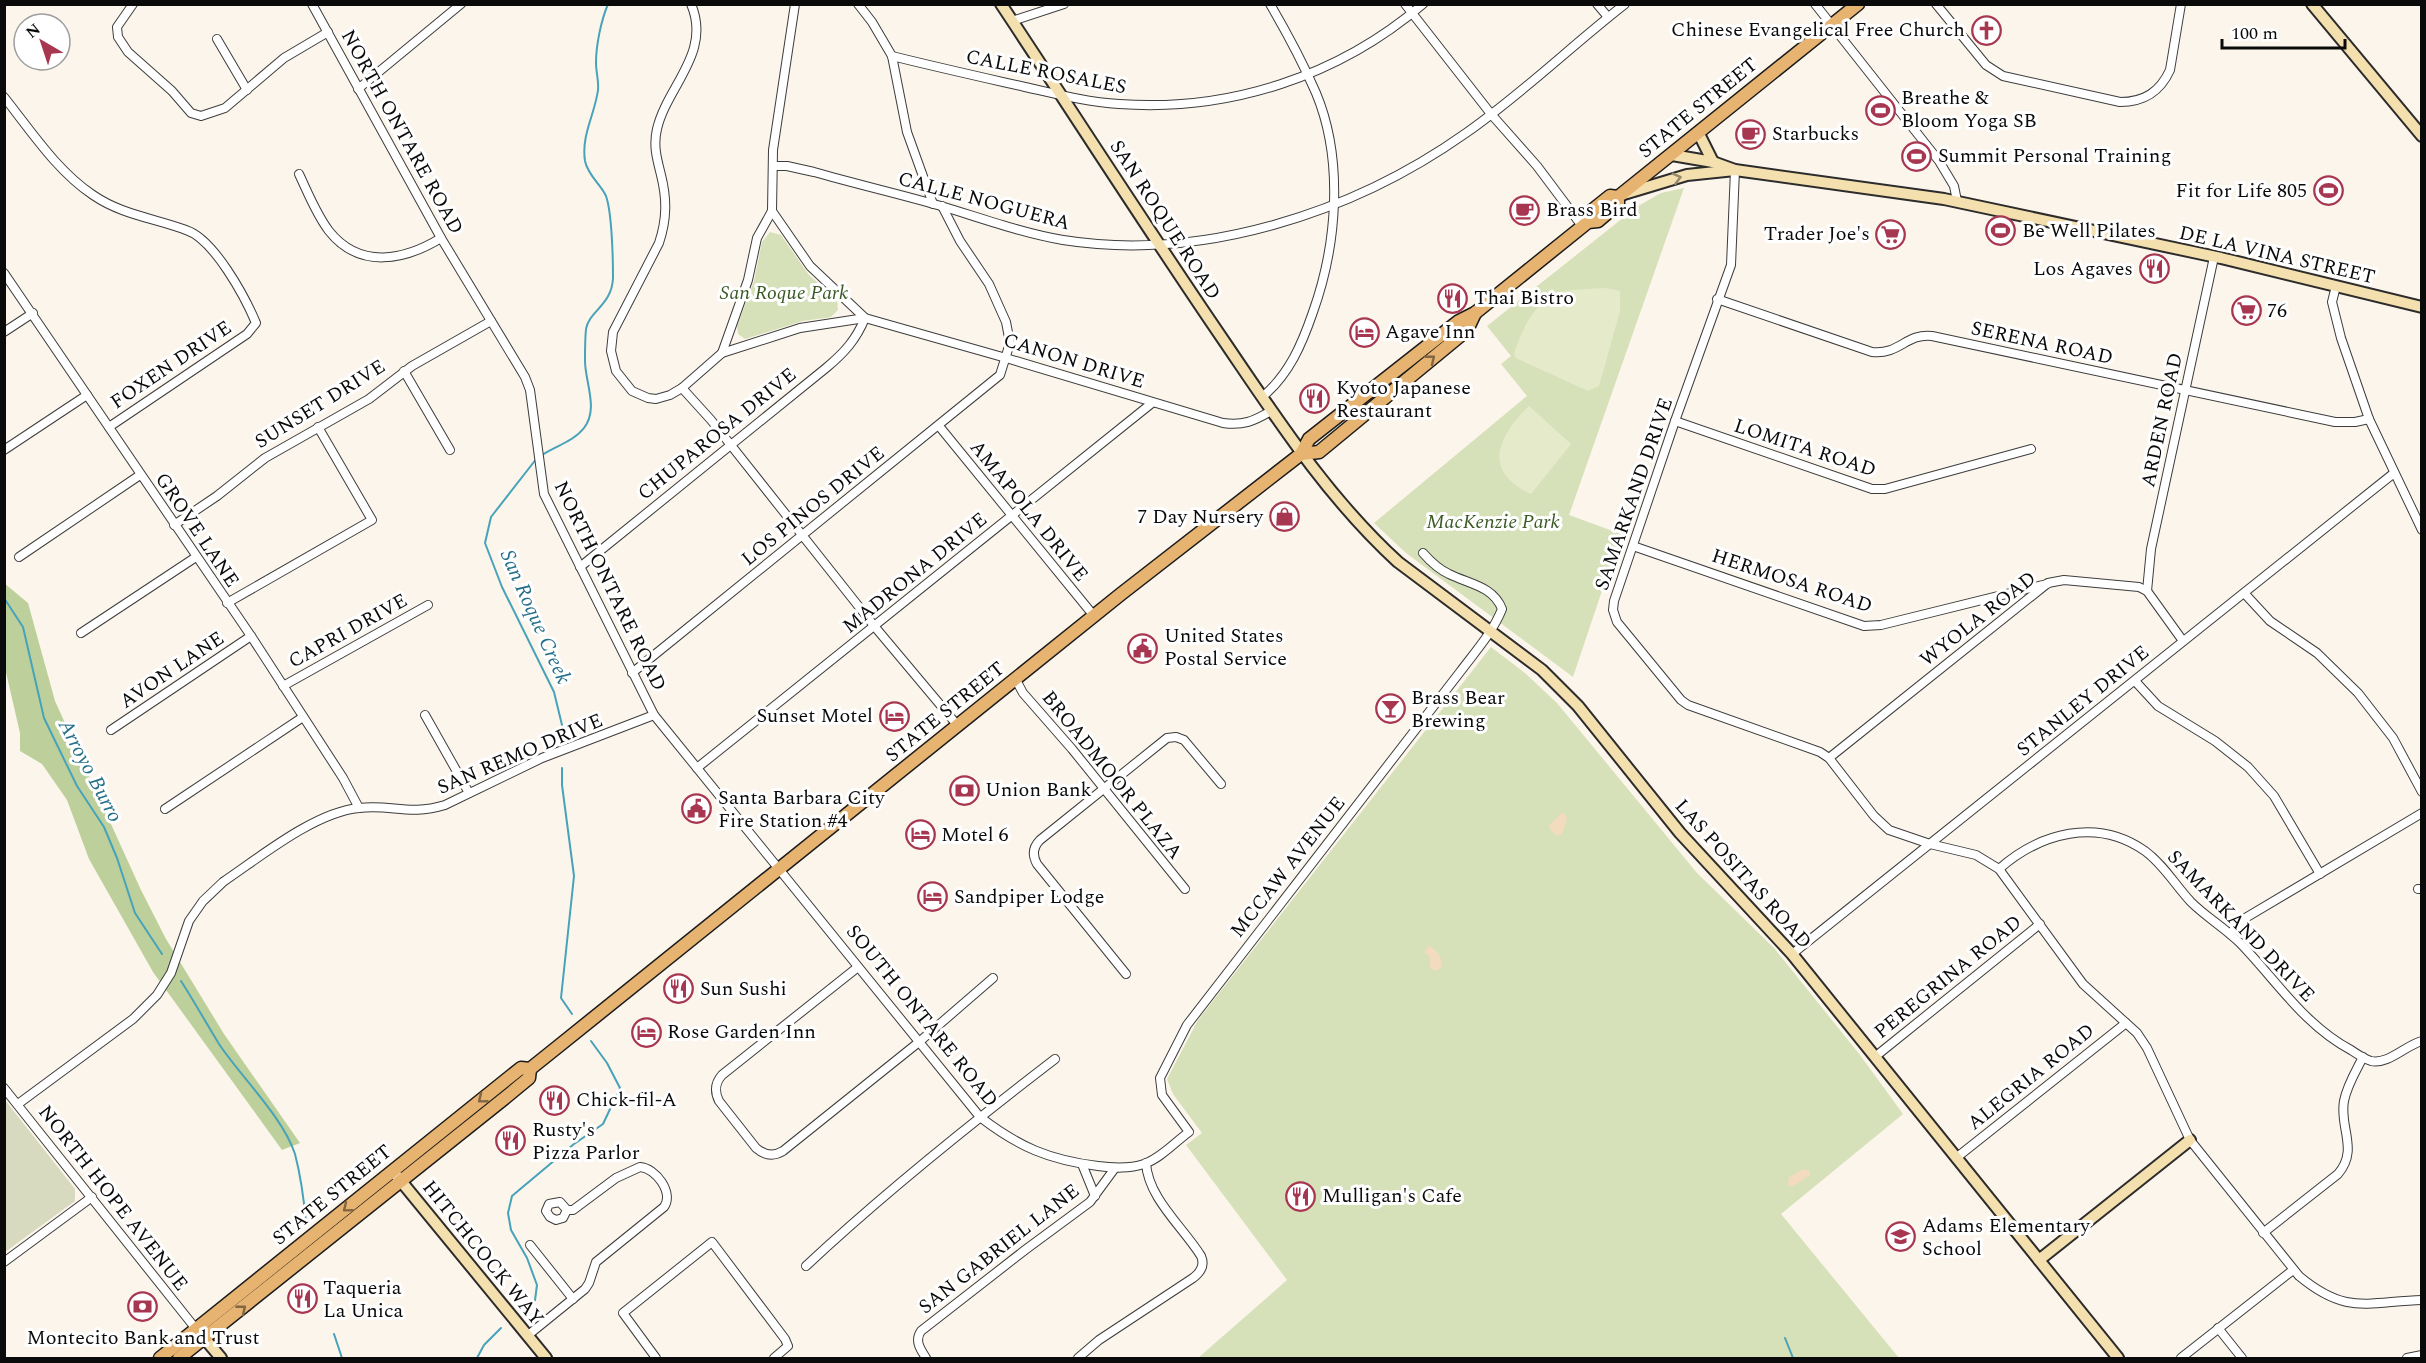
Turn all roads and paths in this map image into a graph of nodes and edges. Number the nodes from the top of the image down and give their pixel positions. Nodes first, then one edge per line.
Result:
1 (134, 4) edge
2 (312, 4) edge
3 (461, 4) edge
4 (692, 4) edge
5 (795, 4) edge
6 (858, 4) edge
7 (1001, 4) edge
8 (1064, 4) edge
9 (1270, 4) edge
10 (1405, 4) edge
11 (1423, 4) edge
12 (1597, 4) edge
13 (1625, 4) edge
14 (1815, 4) edge
15 (1858, 4) edge
16 (1936, 4) edge
17 (2181, 4) edge
18 (2312, 4) edge
19 (1412, 14) junction
20 (1608, 18) junction
21 (1012, 21) junction
22 (1831, 25) junction
23 (328, 32) junction
24 (217, 39) dead end
25 (892, 56) junction
26 (1307, 76) junction
27 (358, 89) junction
28 (247, 90) junction
29 (1062, 96) junction
30 (4, 97) edge
31 (1491, 114) junction
32 (1698, 134) junction
33 (2421, 136) edge
34 (1672, 155) junction
35 (1713, 162) junction
36 (774, 166) junction
37 (1735, 170) junction
38 (299, 174) dead end
39 (1619, 196) junction
40 (1957, 201) junction
41 (933, 204) junction
42 (1333, 204) junction
43 (942, 206) junction
44 (772, 211) junction
45 (1585, 224) junction
46 (441, 238) junction
47 (1158, 243) junction
48 (2214, 257) junction
49 (4, 273) edge
50 (2336, 286) junction
51 (1717, 299) junction
52 (2421, 307) edge
53 (33, 313) junction
54 (865, 318) junction
55 (491, 321) junction
56 (4, 332) edge
57 (722, 353) junction
58 (1006, 358) junction
59 (404, 371) junction
60 (682, 388) junction
61 (2184, 391) junction
62 (87, 395) junction
63 (1262, 397) junction
64 (1152, 403) junction
65 (1271, 411) junction
66 (2369, 419) junction
67 (1674, 422) junction
68 (939, 426) junction
69 (108, 427) junction
70 (318, 427) junction
71 (730, 446) junction
72 (2031, 449) dead end
73 (4, 450) edge
74 (450, 450) dead end
75 (1301, 454) junction
76 (2394, 473) junction
77 (140, 476) junction
78 (1012, 516) junction
79 (174, 525) junction
80 (2421, 530) edge
81 (803, 536) junction
82 (1633, 546) junction
83 (1423, 553) dead end
84 (19, 557) dead end
85 (196, 557) junction
86 (580, 567) junction
87 (2048, 583) junction
88 (2147, 591) junction
89 (2245, 594) junction
90 (227, 603) junction
91 (428, 605) dead end
92 (1094, 616) junction
93 (875, 627) junction
94 (81, 633) dead end
95 (1490, 633) junction
96 (251, 636) junction
97 (2183, 641) junction
98 (632, 673) junction
99 (1016, 680) junction
100 (2135, 681) junction
101 (283, 686) junction
102 (654, 715) junction
103 (425, 716) dead end
104 (303, 717) junction
105 (958, 726) junction
106 (111, 730) dead end
107 (1829, 758) junction
108 (697, 768) junction
109 (1221, 784) dead end
110 (1104, 789) junction
111 (2421, 792) edge
112 (469, 793) junction
113 (358, 808) junction
114 (165, 809) dead end
115 (2421, 813) edge
116 (1930, 844) junction
117 (781, 869) junction
118 (1999, 869) junction
119 (2320, 874) junction
120 (1185, 889) dead end
121 (2040, 924) junction
122 (2230, 934) junction
123 (1792, 954) junction
124 (858, 967) junction
125 (1126, 974) dead end
126 (993, 978) dead end
127 (2126, 1023) junction
128 (2421, 1041) edge
129 (919, 1042) junction
130 (1876, 1056) junction
131 (2363, 1057) junction
132 (1055, 1059) dead end
133 (530, 1069) junction
134 (4, 1088) edge
135 (18, 1104) junction
136 (980, 1117) junction
137 (1189, 1131) joint
138 (2190, 1140) junction
139 (1956, 1158) junction
140 (1146, 1163) junction
141 (1082, 1164) junction
142 (1115, 1168) junction
143 (392, 1171) junction
144 (401, 1182) junction
145 (1095, 1196) junction
146 (92, 1197) junction
147 (567, 1210) dead end
148 (2263, 1233) junction
149 (530, 1245) dead end
150 (2039, 1260) junction
151 (4, 1262) edge
152 (806, 1266) dead end
153 (2293, 1270) junction
154 (573, 1299) junction
155 (2421, 1300) edge
156 (2218, 1328) junction
157 (200, 1334) junction
158 (527, 1336) junction
159 (2421, 1355) edge
160 (160, 1359) edge
161 (179, 1359) edge
162 (220, 1359) edge
163 (546, 1359) edge
164 (656, 1359) edge
165 (774, 1359) edge
166 (926, 1359) edge
167 (1078, 1359) edge
168 (2118, 1359) edge
169 (2181, 1359) edge
170 (2242, 1359) edge
171 (2407, 1359) edge

1 - 28 street
2 - 23 street, NORTH ONTARE ROAD
3 - 27 street
4 - 60 street, CANON DRIVE
5 - 36 street, CANON DRIVE
6 - 25 street
7 - 21 street, SAN ROQUE ROAD
8 - 21 street
9 - 26 street
10 - 19 street
11 - 19 street, CALLE ROSALES
12 - 20 street
13 - 20 street, CALLE NOGUERA
14 - 22 street
15 - 22 main road, STATE STREET
16 - 17 street
18 - 33 street
19 - 26 street, CALLE ROSALES
19 - 31 street
20 - 31 street, CALLE NOGUERA
21 - 29 street, SAN ROQUE ROAD
22 - 32 main road, STATE STREET
22 - 40 street
23 - 27 street, NORTH ONTARE ROAD
23 - 28 street
24 - 28 street
25 - 29 street, CALLE ROSALES
25 - 41 street
26 - 29 street, CALLE ROSALES
26 - 42 street
27 - 46 street, NORTH ONTARE ROAD
29 - 47 street, SAN ROQUE ROAD
30 - 69 street, FOXEN DRIVE
31 - 42 street, CALLE NOGUERA
31 - 45 street
32 - 34 main road, STATE STREET
32 - 35 street
34 - 35 street, DE LA VINA STREET
34 - 39 main road, STATE STREET
35 - 37 street, DE LA VINA STREET
36 - 41 street, CALLE NOGUERA
36 - 44 street, CANON DRIVE
39 -> 37 street, DE LA VINA STREET
37 - 40 street, DE LA VINA STREET
37 - 51 street, SAMARKAND DRIVE
38 - 46 street
39 - 45 main road, STATE STREET
40 - 48 street, DE LA VINA STREET
41 - 43 street, CALLE NOGUERA
42 - 47 street, CALLE NOGUERA
42 - 63 street
43 - 47 street, CALLE NOGUERA
43 - 58 street
44 - 54 street, CANON DRIVE
44 - 57 street, CANON DRIVE
45 - 75 main road, STATE STREET
46 - 55 street, NORTH ONTARE ROAD
47 - 63 street, SAN ROQUE ROAD
48 - 50 street, DE LA VINA STREET
48 - 61 street, ARDEN ROAD
49 - 53 street, GROVE LANE
50 - 52 street, DE LA VINA STREET
50 - 66 street
51 - 61 street, SERENA ROAD
51 - 67 street, SAMARKAND DRIVE
53 - 56 street
53 - 62 street, GROVE LANE
54 - 57 street, CANON DRIVE
54 - 58 street, CANON DRIVE
54 - 71 street, CHUPAROSA DRIVE
55 - 59 street, SUNSET DRIVE
55 - 86 street, NORTH ONTARE ROAD
57 - 60 street, CANON DRIVE
58 - 64 street, CANON DRIVE
58 - 68 street, LOS PINOS DRIVE
59 - 70 street, SUNSET DRIVE
59 - 74 street
60 - 71 street
61 - 66 street, SERENA ROAD
61 - 88 street, ARDEN ROAD
62 - 69 street, GROVE LANE
62 - 73 street
63 - 65 street, SAN ROQUE ROAD
64 - 65 street, CANON DRIVE
64 - 78 street, MADRONA DRIVE
65 - 75 street, SAN ROQUE ROAD
66 - 76 street
67 - 72 street, LOMITA ROAD
67 - 82 street, SAMARKAND DRIVE
68 - 78 street, AMAPOLA DRIVE
68 - 81 street, LOS PINOS DRIVE
69 - 77 street, GROVE LANE
70 - 79 street, SUNSET DRIVE
70 - 90 street
71 - 81 street
71 - 86 street, CHUPAROSA DRIVE
75 - 92 main road, STATE STREET
75 - 95 street, LAS POSITAS ROAD
76 - 80 street
76 - 89 street, STANLEY DRIVE
77 - 79 street, GROVE LANE
77 - 84 street
78 - 92 street, AMAPOLA DRIVE
78 - 93 street, MADRONA DRIVE
79 - 85 street, GROVE LANE
81 - 93 street
81 - 98 street, LOS PINOS DRIVE
82 - 87 street, HERMOSA ROAD
82 - 107 street, SAMARKAND DRIVE
83 - 95 street, MCCAW AVENUE
85 - 90 street, GROVE LANE
85 - 94 street
86 - 98 street, NORTH ONTARE ROAD
87 - 88 street, WYOLA ROAD
87 - 107 street, WYOLA ROAD
88 - 97 street
89 - 97 street, STANLEY DRIVE
89 - 111 street
90 - 96 street, GROVE LANE
91 - 101 street, CAPRI DRIVE
92 - 99 main road, STATE STREET
93 - 105 street
93 - 108 street, MADRONA DRIVE
95 - 123 street, LAS POSITAS ROAD
95 - 137 street, MCCAW AVENUE
96 - 101 street, GROVE LANE
96 - 106 street, AVON LANE
97 - 100 street, STANLEY DRIVE
98 - 102 street, NORTH ONTARE ROAD
99 - 105 main road, STATE STREET
99 - 110 street, BROADMOOR PLAZA
100 - 116 street, STANLEY DRIVE
100 - 119 street
101 - 104 street, GROVE LANE
102 - 108 street, NORTH ONTARE ROAD
102 - 112 street, SAN REMO DRIVE
103 - 112 street
104 - 113 street, GROVE LANE
104 - 114 street
105 - 117 main road, STATE STREET
107 - 116 street, SAMARKAND DRIVE
108 - 117 street, NORTH ONTARE ROAD
109 - 110 street
110 - 120 street, BROADMOOR PLAZA
110 - 125 street
112 - 113 street, SAN REMO DRIVE
113 - 135 street, SAN REMO DRIVE
115 - 119 street
116 - 118 street, SAMARKAND DRIVE
116 - 123 street, STANLEY DRIVE
117 - 124 street, SOUTH ONTARE ROAD
117 - 133 main road, STATE STREET
118 - 121 street
118 - 122 street, SAMARKAND DRIVE
119 - 122 street
121 - 127 street
121 - 130 street, PEREGRINA ROAD
122 - 131 street, SAMARKAND DRIVE
123 - 130 street, LAS POSITAS ROAD
124 - 129 street, SOUTH ONTARE ROAD
124 - 129 street
126 - 129 street
127 - 138 street
127 - 139 street, ALEGRIA ROAD
128 - 131 street
129 - 136 street, SOUTH ONTARE ROAD
130 - 139 street, LAS POSITAS ROAD
131 - 148 street
132 - 136 street
133 -> 143 main road, STATE STREET
133 - 144 main road, STATE STREET
134 - 135 street, NORTH HOPE AVENUE
135 - 146 street, NORTH HOPE AVENUE
136 - 141 street, SOUTH ONTARE ROAD
136 - 152 street
137 - 140 street, SOUTH ONTARE ROAD
138 - 148 street
138 - 150 street
139 - 150 street, LAS POSITAS ROAD
140 - 142 street, SOUTH ONTARE ROAD
140 - 167 street
141 - 142 street, SOUTH ONTARE ROAD
141 - 145 street
142 - 145 street, SAN GABRIEL LANE
143 - 144 street, HITCHCOCK WAY
143 -> 157 main road, STATE STREET
157 -> 144 main road, STATE STREET
144 - 158 street, HITCHCOCK WAY
145 - 166 street, SAN GABRIEL LANE
146 - 151 street
146 - 157 street, NORTH HOPE AVENUE
147 - 154 street
148 - 153 street
149 - 154 street
150 - 168 street, LAS POSITAS ROAD
153 - 155 street
153 - 156 street
154 - 158 street
156 - 169 street
156 - 170 street
157 - 160 main road, STATE STREET
157 - 161 main road, STATE STREET
157 - 162 street
158 - 163 street, HITCHCOCK WAY
159 - 171 street
164 - 165 street

